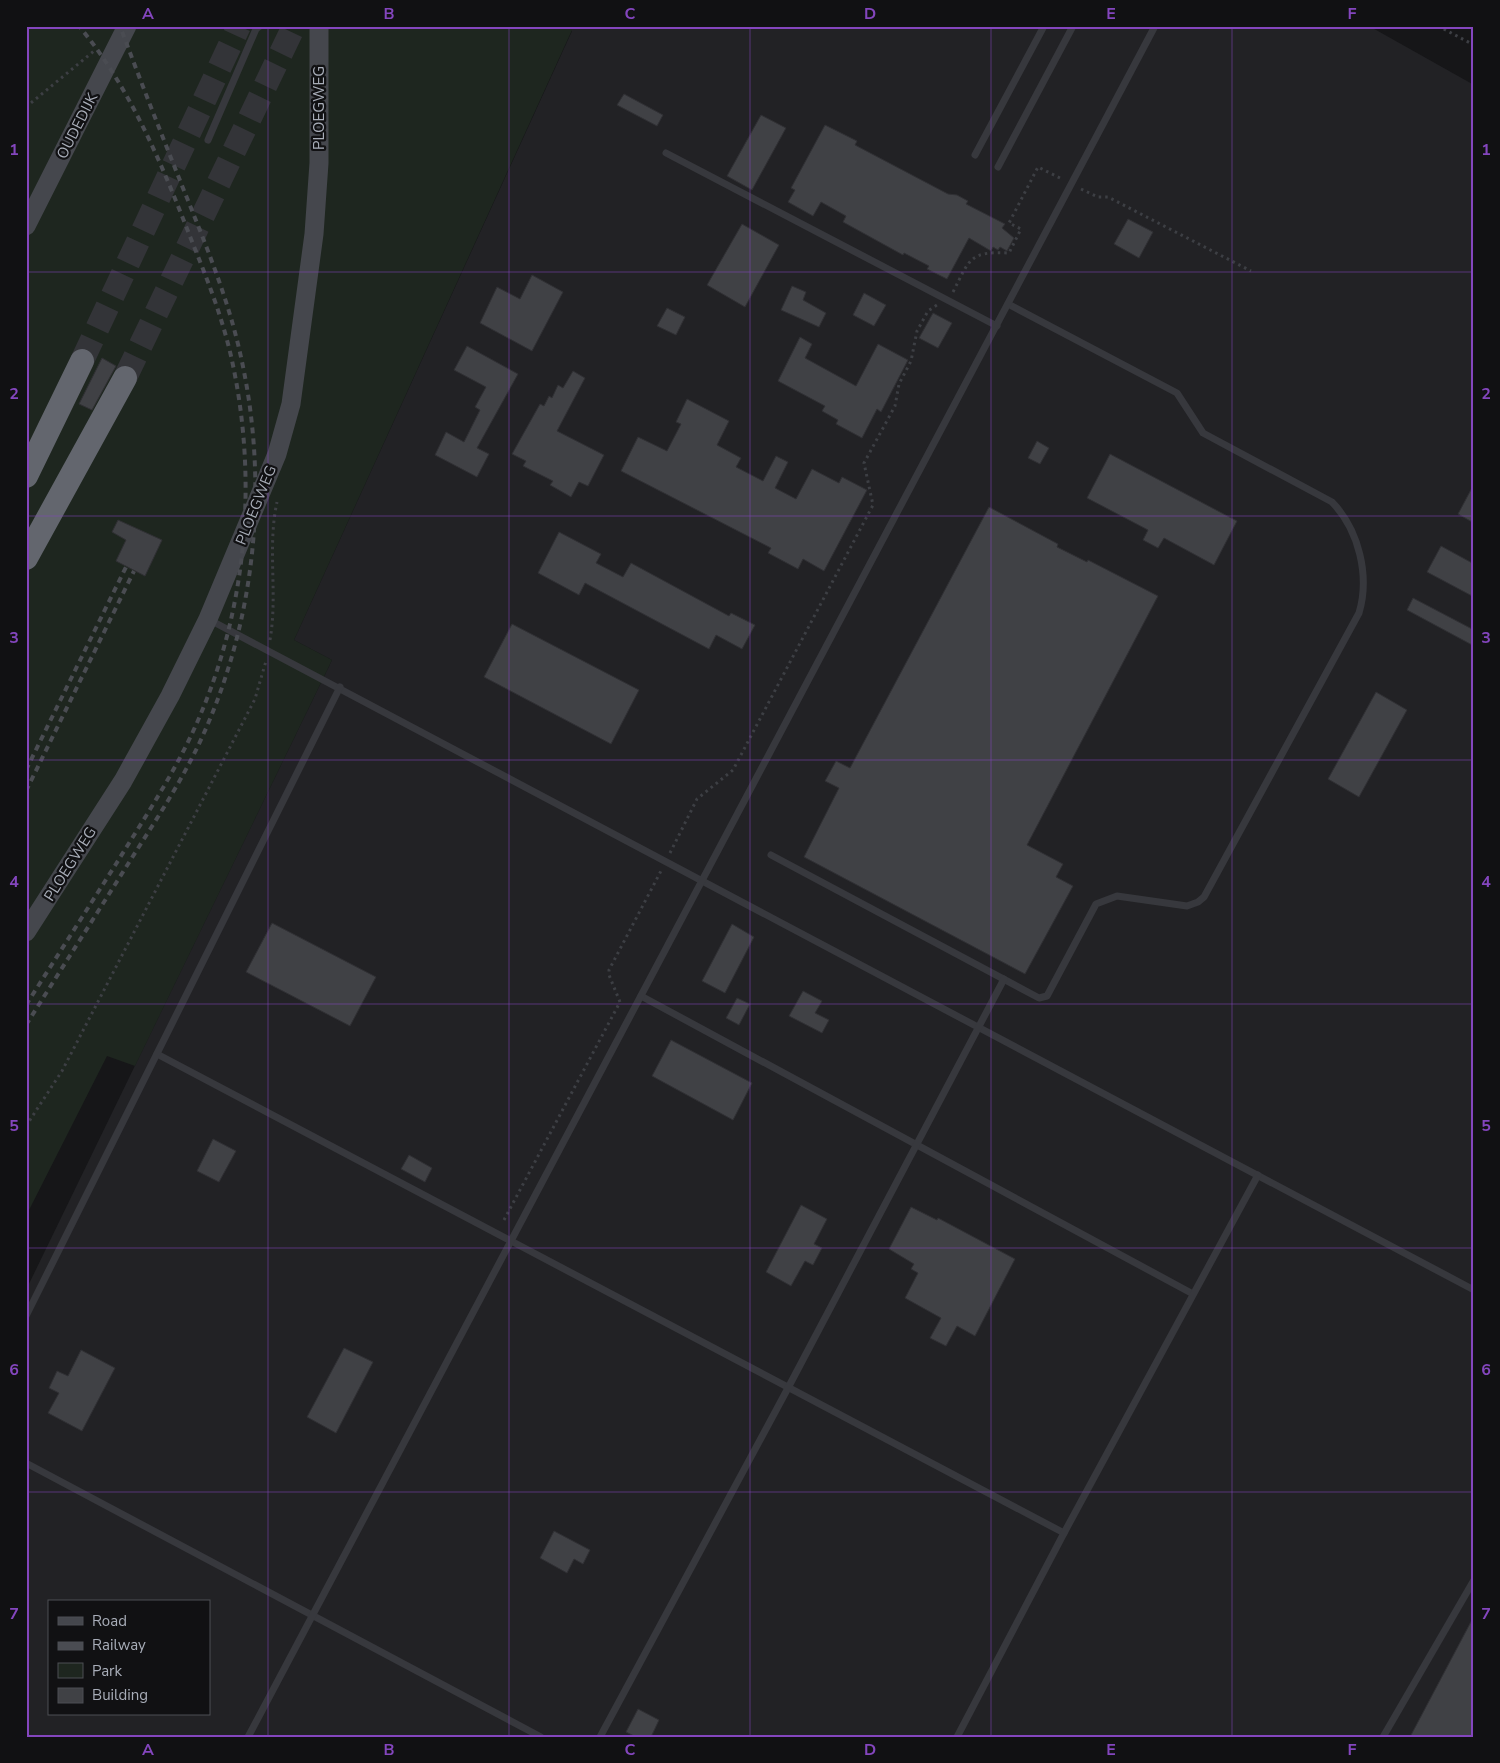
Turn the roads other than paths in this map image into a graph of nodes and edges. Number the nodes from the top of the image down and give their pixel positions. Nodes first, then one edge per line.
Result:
1 (260, 26) edge
2 (319, 26) edge
3 (1044, 26) edge
4 (1073, 26) edge
5 (1155, 26) edge
6 (123, 33) edge
7 (208, 140) dead end
8 (666, 153) dead end
9 (975, 155) dead end
10 (998, 167) dead end
11 (26, 226) edge
12 (1008, 304) junction
13 (996, 326) junction
14 (82, 361) tunnel mouth
15 (125, 378) tunnel mouth
16 (26, 476) edge
17 (26, 558) edge
18 (208, 619) junction
19 (340, 688) junction
20 (770, 855) dead end
21 (702, 880) junction
22 (26, 932) edge
23 (1004, 979) junction
24 (641, 996) junction
25 (978, 1027) junction
26 (157, 1054) junction
27 (916, 1144) junction
28 (1258, 1175) junction
29 (511, 1242) junction
30 (1474, 1290) edge
31 (1194, 1294) junction
32 (26, 1316) edge
33 (788, 1388) junction
34 (26, 1463) edge
35 (1064, 1533) junction
36 (1474, 1580) edge
37 (312, 1616) junction
38 (248, 1737) edge
39 (541, 1737) edge
40 (600, 1737) edge
41 (957, 1737) edge
42 (1383, 1737) edge

1 - 7 lane
2 - 18 street, PLOEGWEG
3 - 9 lane
4 - 10 lane
5 - 12 lane
6 - 11 street, OUDEDIJK
8 - 13 lane
12 - 13 lane
12 - 23 lane
13 - 21 lane
14 - 16 highway
15 - 17 highway
18 - 19 lane
18 - 22 street, PLOEGWEG
19 - 21 lane
19 - 26 lane
20 - 23 lane
21 - 24 lane
21 - 25 lane
23 - 25 lane
24 - 27 lane
24 - 29 lane
25 - 27 lane
25 - 28 lane
26 - 29 lane
26 - 32 lane
27 - 31 lane
27 - 33 lane
28 - 30 lane
28 - 31 lane
29 - 33 lane
29 - 37 lane
31 - 35 lane
33 - 35 lane
33 - 40 lane
34 - 37 lane
35 - 41 lane
36 - 42 lane
37 - 38 lane
37 - 39 lane

